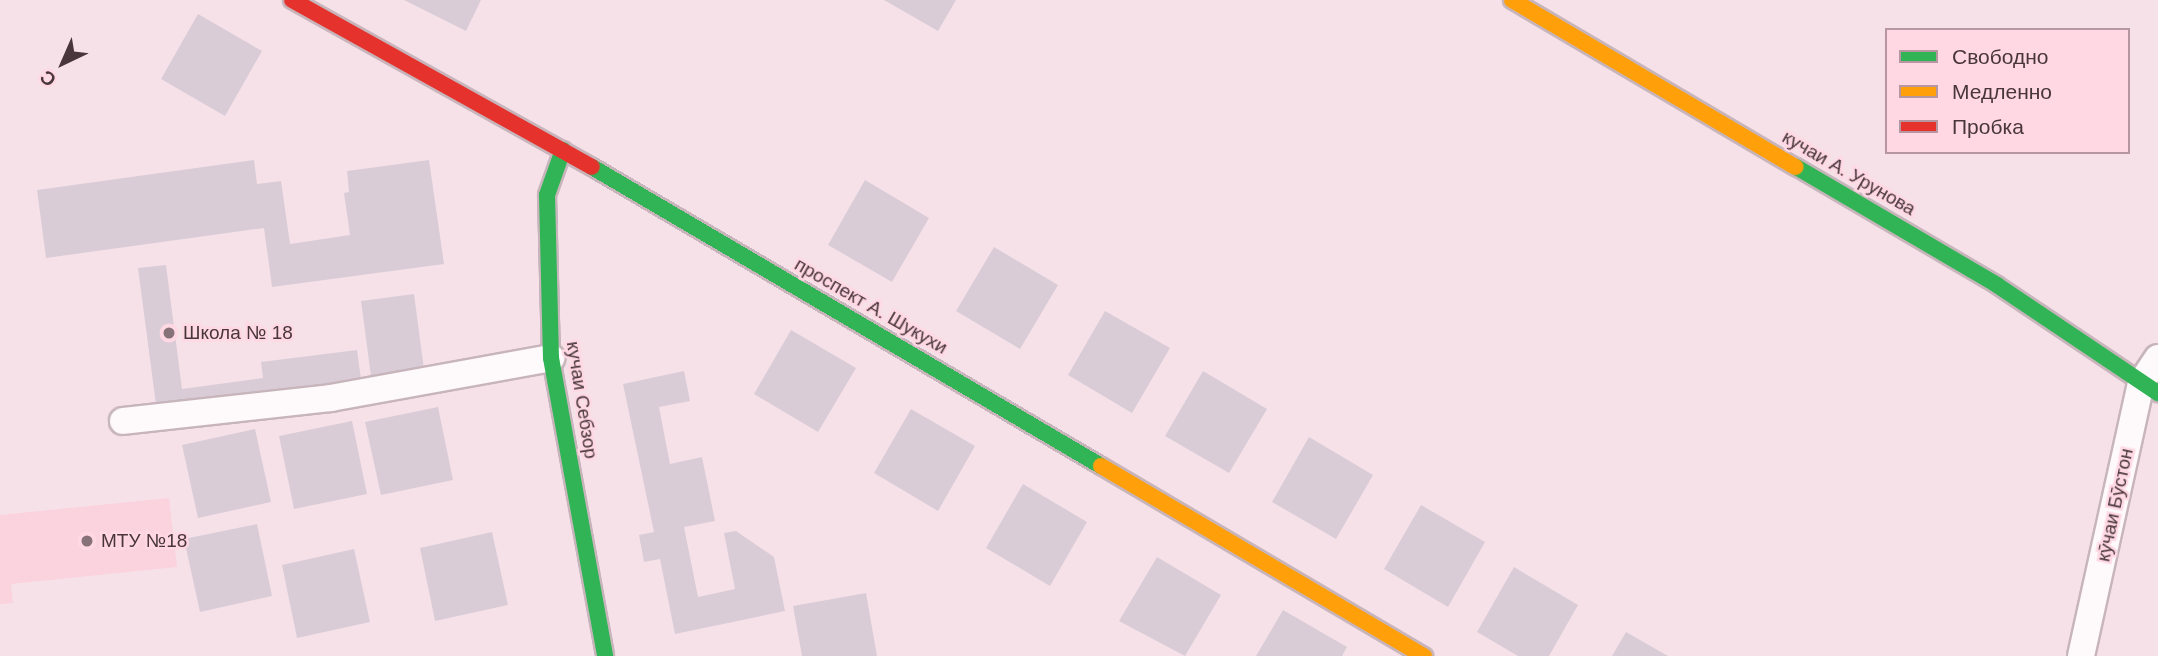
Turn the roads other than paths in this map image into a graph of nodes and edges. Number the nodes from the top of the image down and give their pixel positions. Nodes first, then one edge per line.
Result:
1 (292, 0) edge
2 (1512, 0) edge
3 (563, 150) junction
4 (551, 358) junction
5 (2158, 358) edge
6 (2150, 388) edge
7 (123, 421) dead end
8 (605, 656) edge
9 (1424, 656) edge
10 (2081, 656) edge

1 - 3 main road, проспект А. Шукухи
2 - 6 main road, кучаи А. Урунова
3 - 4 main road, кучаи Себзор
3 - 9 main road, проспект А. Шукухи
4 - 7 street
4 - 8 main road, кучаи Себзор
5 - 6 street, кӯчаи Бӯстон
6 - 10 street, кӯчаи Бӯстон

